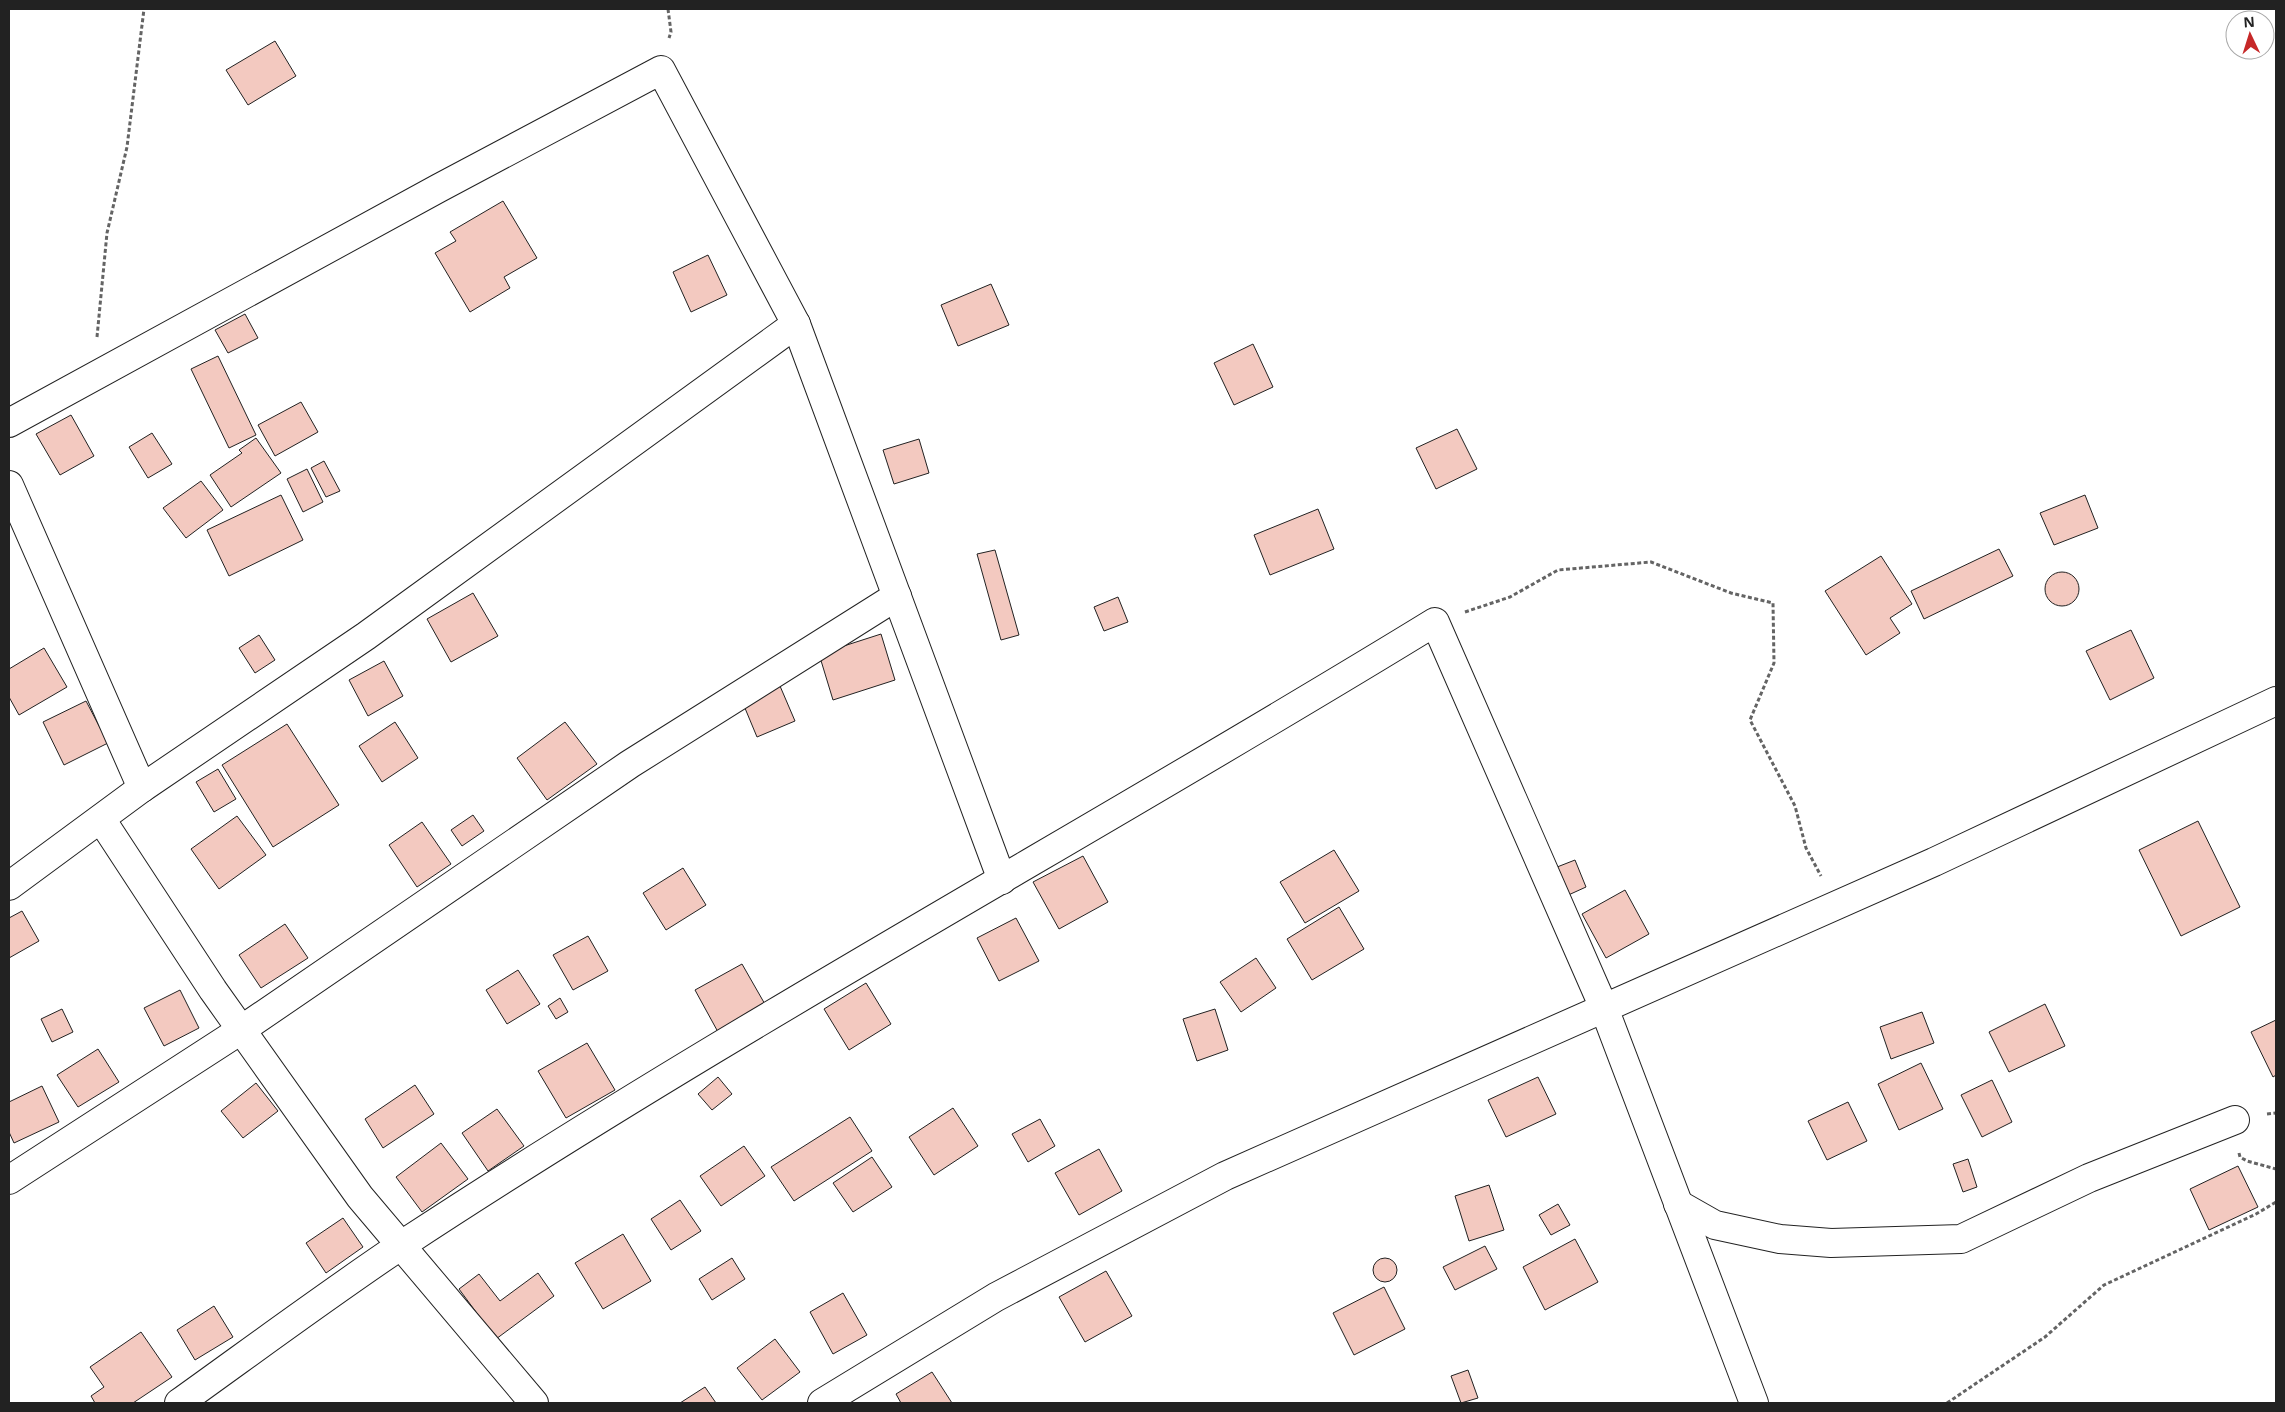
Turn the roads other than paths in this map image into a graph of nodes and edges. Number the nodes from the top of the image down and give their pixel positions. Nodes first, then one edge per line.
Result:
1 (796, 324) junction
2 (9, 423) edge
3 (9, 485) edge
4 (897, 596) junction
5 (2276, 701) edge
6 (142, 788) junction
7 (100, 819) junction
8 (1002, 880) junction
9 (9, 886) edge
10 (1604, 1008) junction
11 (241, 1030) junction
12 (2235, 1120) dead end
13 (9, 1180) edge
14 (1678, 1204) junction
15 (402, 1245) junction
16 (179, 1403) edge
17 (534, 1403) edge
18 (822, 1403) edge
19 (1754, 1403) edge

1 - 2 street
1 - 4 street
1 - 6 street
3 - 6 street
4 - 8 street
4 - 11 street
5 - 10 street
6 - 7 street
7 - 9 street
7 - 11 street
8 - 10 street
8 - 15 street
10 - 14 street
10 - 18 street
11 - 13 street
11 - 15 street
12 - 14 street
14 - 19 street
15 - 16 street
15 - 17 street

